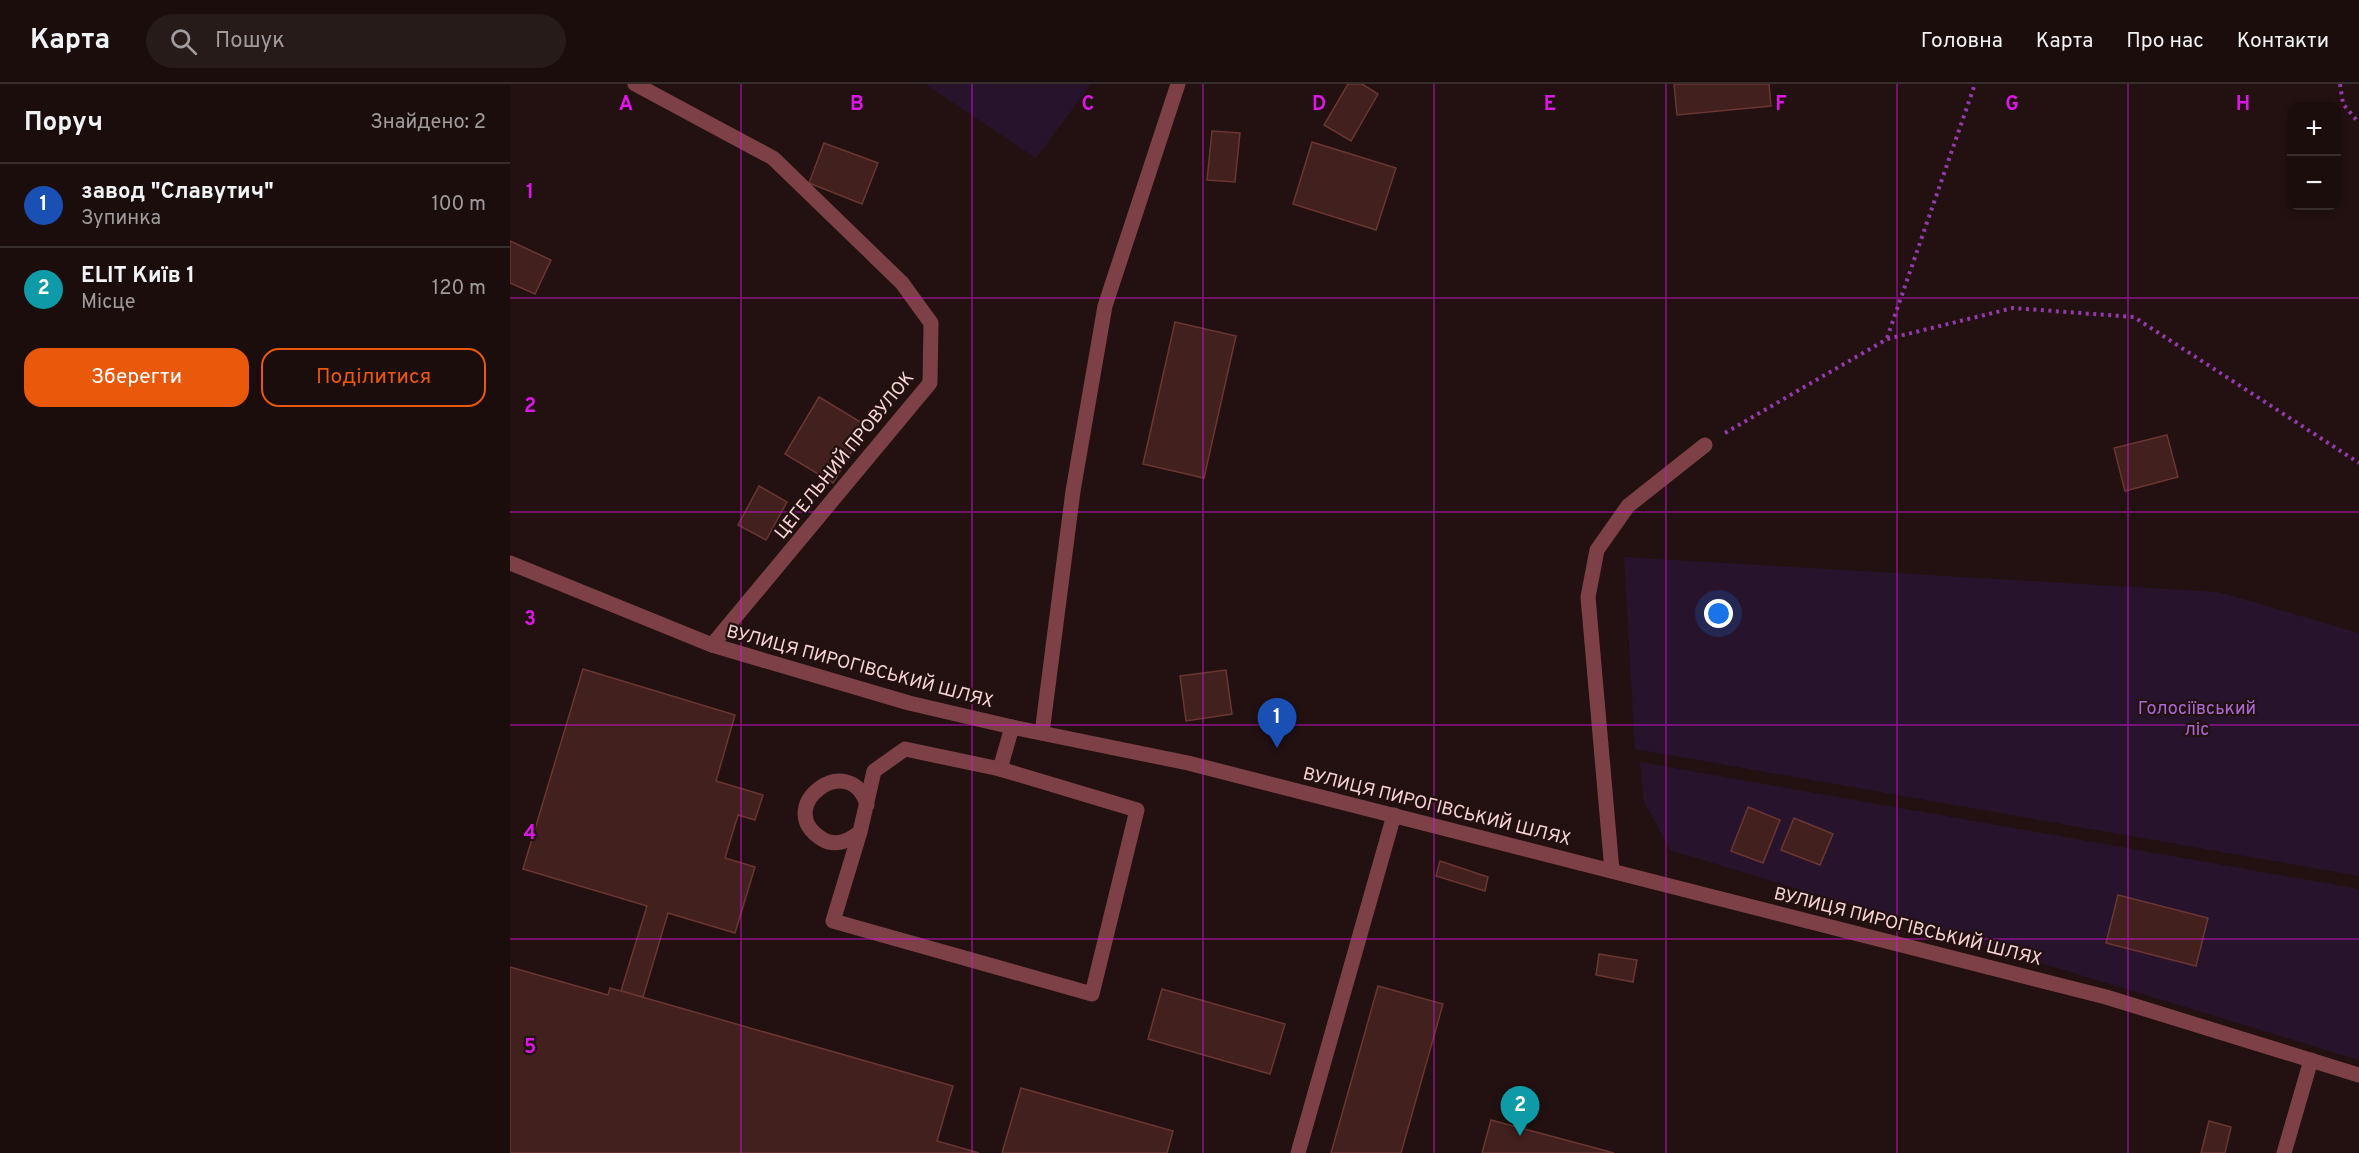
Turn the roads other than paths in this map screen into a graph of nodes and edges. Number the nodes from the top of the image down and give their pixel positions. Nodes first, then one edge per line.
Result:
1 (635, 84) edge
2 (1178, 84) edge
3 (1705, 445) road end
4 (510, 563) edge
5 (712, 645) junction
6 (1012, 727) junction
7 (1042, 733) junction
8 (1000, 769) junction
9 (867, 804) junction
10 (1394, 815) junction
11 (860, 832) junction
12 (1612, 871) junction
13 (2311, 1060) junction
14 (2359, 1075) edge
15 (2287, 1149) edge
16 (1298, 1153) edge

1 - 5 street, ЦЕГЕЛЬНИЙ ПРОВУЛОК
2 - 7 street
3 - 12 street
4 - 5 street, ВУЛИЦЯ ПИРОГІВСЬКИЙ ШЛЯХ
5 - 6 street, ВУЛИЦЯ ПИРОГІВСЬКИЙ ШЛЯХ
6 - 7 street, ВУЛИЦЯ ПИРОГІВСЬКИЙ ШЛЯХ
6 - 8 street
7 - 10 street, ВУЛИЦЯ ПИРОГІВСЬКИЙ ШЛЯХ
8 - 9 street
8 - 11 street
9 - 11 street
9 - 11 street
10 - 12 street, ВУЛИЦЯ ПИРОГІВСЬКИЙ ШЛЯХ
10 - 16 street
12 - 13 street, ВУЛИЦЯ ПИРОГІВСЬКИЙ ШЛЯХ
13 - 14 street, ВУЛИЦЯ ПИРОГІВСЬКИЙ ШЛЯХ
13 - 15 street

